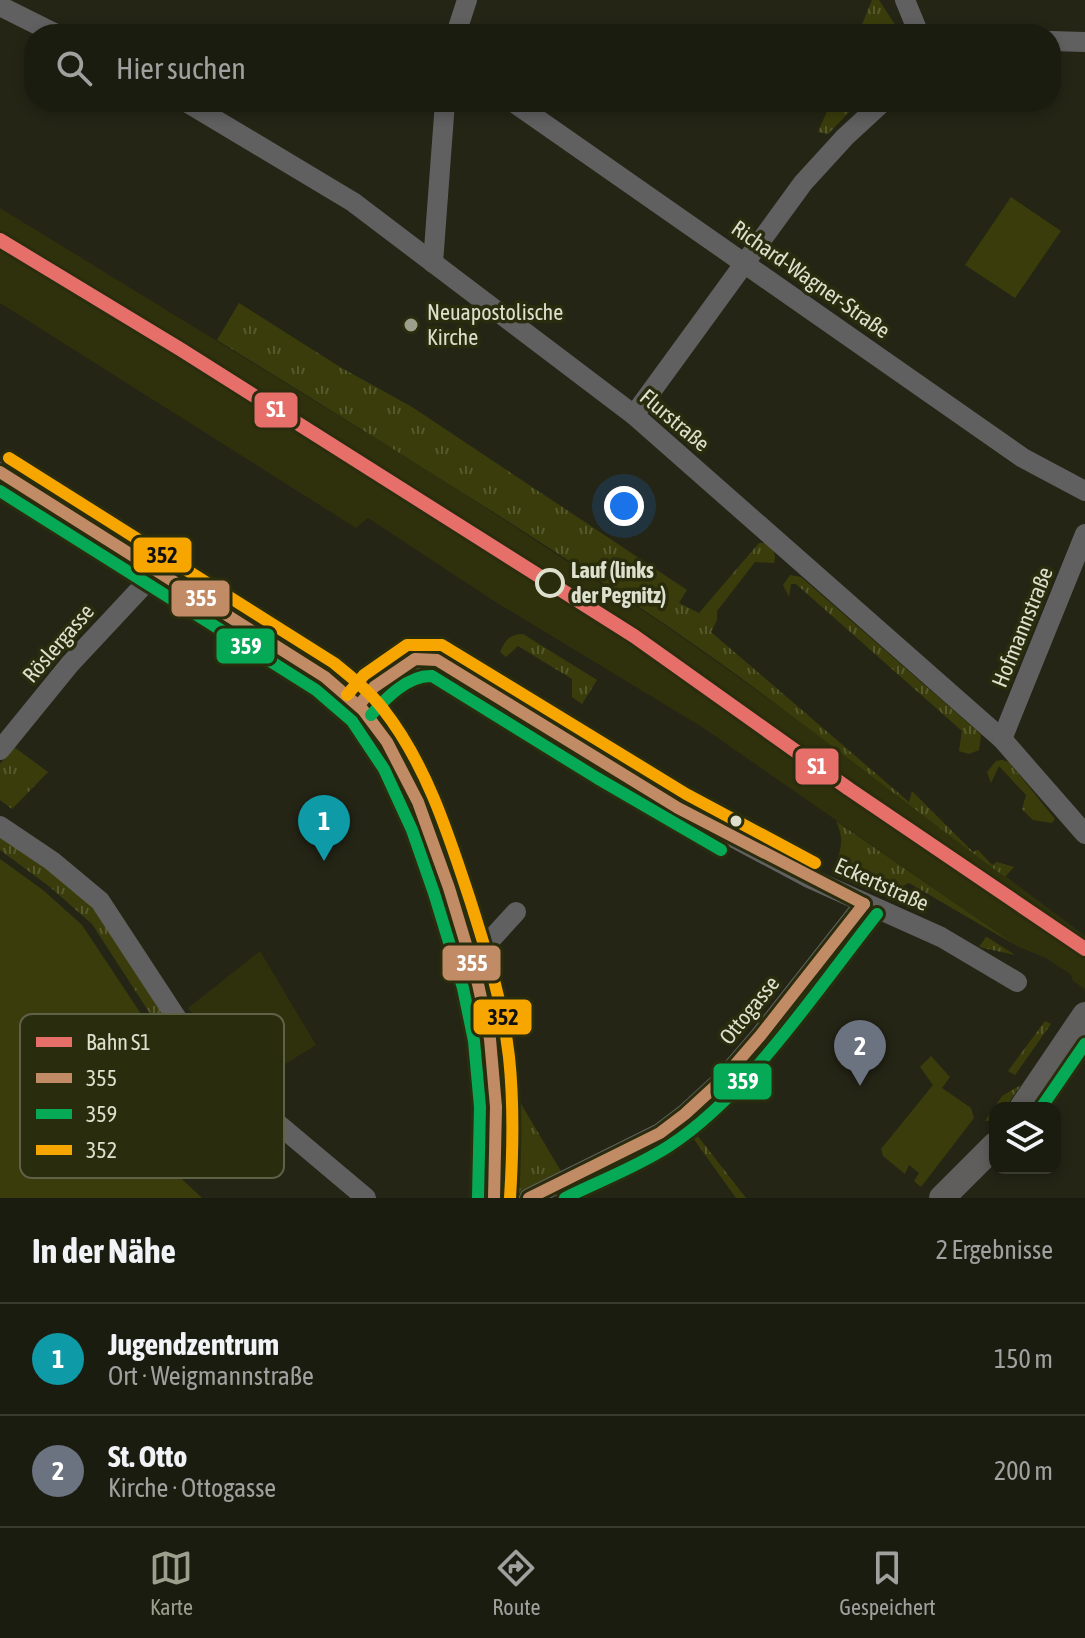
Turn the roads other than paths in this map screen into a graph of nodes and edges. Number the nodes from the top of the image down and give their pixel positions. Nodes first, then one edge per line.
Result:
1 (467, 0) edge
2 (905, 0) edge
3 (0, 6) edge
4 (36, 24) edge
5 (459, 24) edge
6 (915, 24) edge
7 (1061, 41) edge
8 (1085, 42) edge
9 (203, 112) edge
10 (444, 112) edge
11 (528, 112) edge
12 (872, 112) edge
13 (433, 263) junction
14 (747, 263) junction
15 (634, 415) junction
16 (0, 472) edge
17 (1085, 491) edge
18 (1085, 534) edge
19 (156, 572) junction
20 (359, 705) junction
21 (1002, 739) junction
22 (0, 750) edge
23 (0, 826) edge
24 (1085, 834) edge
25 (864, 904) junction
26 (516, 912) dead end
27 (471, 956) junction
28 (1017, 982) dead end
29 (174, 1014) edge
30 (1085, 1015) edge
31 (1026, 1102) edge
32 (284, 1129) edge
33 (989, 1152) edge
34 (989, 1156) edge
35 (366, 1198) edge
36 (494, 1198) edge
37 (529, 1198) edge
38 (942, 1198) edge
39 (968, 1198) edge

1 - 5 street
2 - 6 street
3 - 4 street
7 - 8 street
9 - 13 street, Flurstraße
10 - 13 street
11 - 14 street, Richard-Wagner-Straße
12 - 14 street
13 - 15 street, Flurstraße
14 - 15 street
14 - 17 street, Richard-Wagner-Straße
15 - 21 street, Flurstraße
16 - 19 street
18 - 21 street, Hofmannstraße
19 - 20 street
19 - 22 street, Röslergasse
20 - 25 street, Eckertstraße
20 - 27 street
21 - 24 street, Flurstraße
23 - 29 street
25 - 28 street, Eckertstraße
25 - 37 street, Ottogasse
26 - 27 street
27 - 36 street
30 - 31 main road
32 - 35 street
33 - 38 main road
34 - 39 main road

